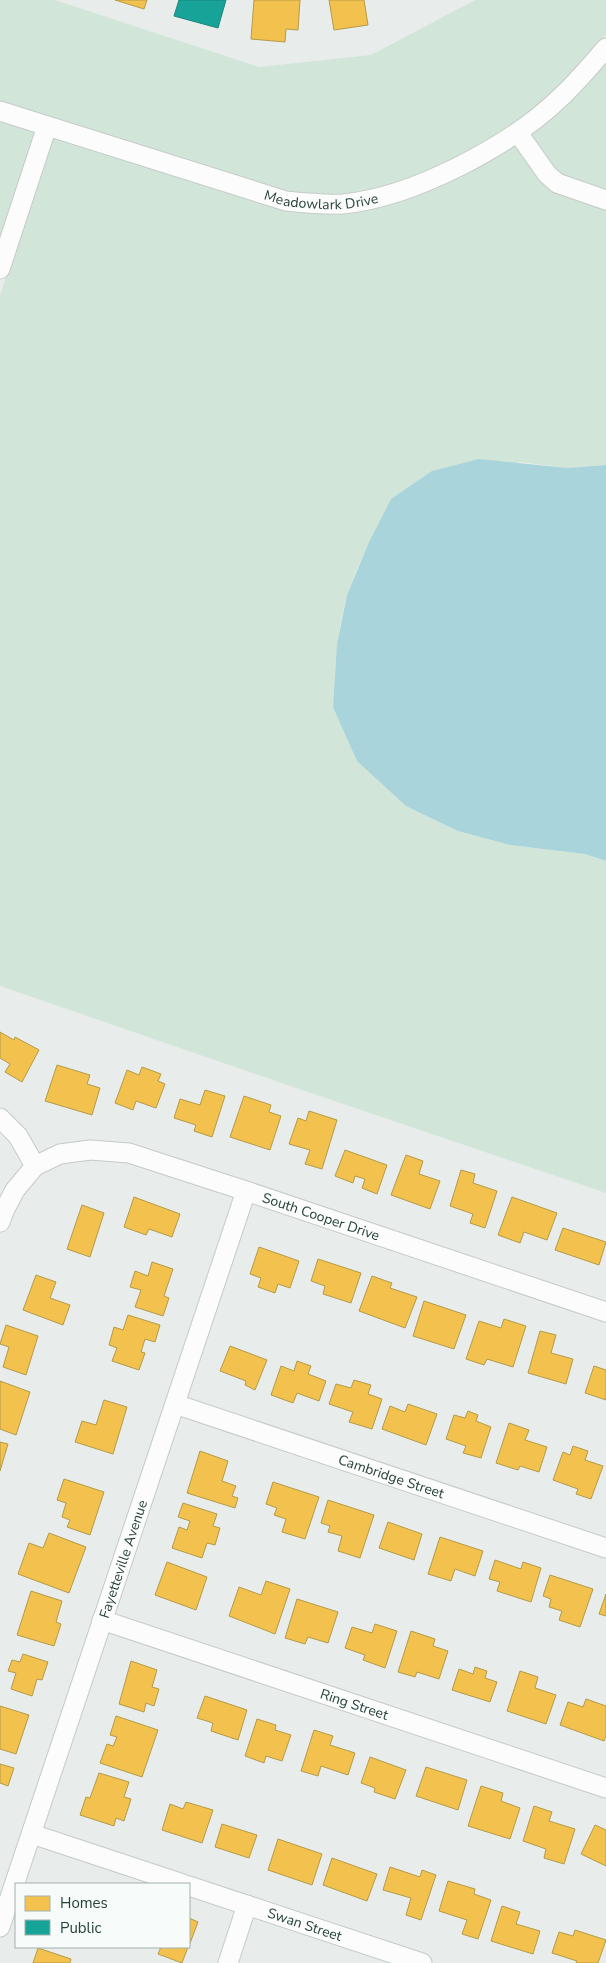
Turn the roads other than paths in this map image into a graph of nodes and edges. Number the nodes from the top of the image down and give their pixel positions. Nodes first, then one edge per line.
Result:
1 (606, 48) edge
2 (0, 111) edge
3 (47, 126) junction
4 (518, 133) junction
5 (606, 200) edge
6 (0, 269) edge
7 (0, 1118) edge
8 (36, 1166) junction
9 (246, 1191) junction
10 (0, 1222) edge
11 (606, 1312) edge
12 (175, 1404) junction
13 (606, 1548) edge
14 (102, 1620) junction
15 (606, 1788) edge
16 (32, 1834) junction
17 (15, 1883) edge
18 (15, 1883) edge
19 (180, 1883) edge
20 (190, 1886) edge
21 (247, 1905) junction
22 (0, 1927) edge
23 (228, 1963) edge
24 (422, 1963) edge

1 - 4 street, Meadowlark Drive
2 - 3 street, Meadowlark Drive
3 - 4 street, Meadowlark Drive
3 - 6 street
4 - 5 street
7 - 8 street
8 - 9 street, South Cooper Drive
8 - 10 street
9 - 11 street, South Cooper Drive
9 - 12 street, Fayetteville Avenue
12 - 13 street, Cambridge Street
12 - 14 street, Fayetteville Avenue
14 - 15 street, Ring Street
14 - 16 street, Fayetteville Avenue
16 - 17 street, Fayetteville Avenue
16 - 19 street
18 - 22 street, Fayetteville Avenue
20 - 21 street, Swan Street
21 - 23 street
21 - 24 street, Swan Street

